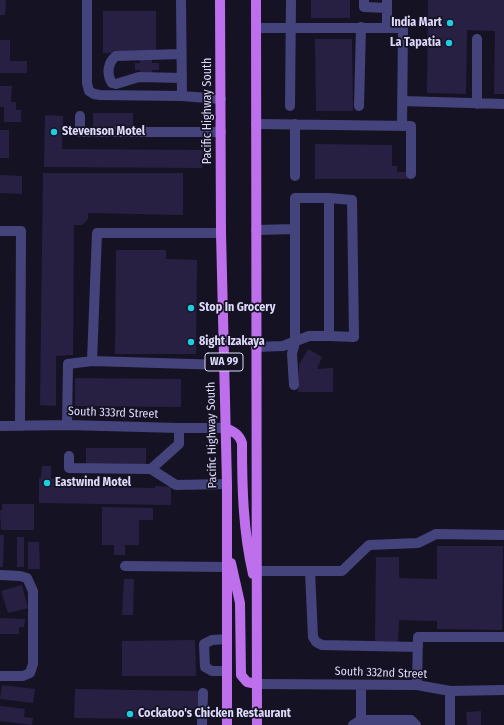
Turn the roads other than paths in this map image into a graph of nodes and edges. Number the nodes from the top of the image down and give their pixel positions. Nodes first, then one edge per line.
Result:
1 (87, 0) edge
2 (181, 0) edge
3 (220, 0) edge
4 (256, 0) edge
5 (291, 0) edge
6 (364, 0) edge
7 (387, 4) edge
8 (291, 27) junction
9 (361, 27) junction
10 (387, 27) junction
11 (256, 28) junction
12 (478, 39) dead end
13 (181, 54) junction
14 (182, 78) junction
15 (182, 96) junction
16 (220, 99) junction
17 (402, 101) junction
18 (477, 104) junction
19 (504, 104) edge
20 (290, 106) dead end
21 (359, 106) dead end
22 (80, 116) dead end
23 (256, 124) junction
24 (295, 124) junction
25 (402, 126) junction
26 (221, 132) junction
27 (411, 174) dead end
28 (295, 176) dead end
29 (329, 198) junction
30 (295, 229) junction
31 (256, 230) junction
32 (0, 231) edge
33 (220, 234) junction
34 (329, 336) junction
35 (295, 342) junction
36 (256, 347) junction
37 (92, 361) junction
38 (224, 365) junction
39 (294, 386) dead end
40 (66, 425) junction
41 (0, 426) edge
42 (20, 426) junction
43 (179, 428) junction
44 (226, 428) junction
45 (69, 456) dead end
46 (151, 469) junction
47 (227, 484) junction
48 (504, 534) edge
49 (227, 543) junction
50 (125, 566) dead end
51 (227, 567) junction
52 (257, 571) junction
53 (310, 571) junction
54 (0, 575) edge
55 (257, 591) junction
56 (504, 636) edge
57 (227, 639) junction
58 (418, 646) junction
59 (228, 671) junction
60 (0, 676) edge
61 (257, 684) junction
62 (361, 685) junction
63 (417, 685) junction
64 (504, 690) edge
65 (450, 691) junction
66 (203, 694) dead end
67 (357, 723) edge
68 (202, 725) edge
69 (227, 725) edge
70 (257, 725) edge
71 (416, 725) edge
72 (450, 725) edge

1 - 15 street
2 - 13 street
3 - 16 main road, Pacific Highway South / WA 99
4 - 11 main road, WA 99
5 - 8 street
6 - 7 street
7 - 10 street
8 - 9 street
8 - 11 street
8 - 20 street
9 - 10 street
9 - 21 street
10 - 17 street
11 - 23 main road, WA 99
12 - 18 street
13 - 14 street
13 - 14 street
14 - 15 street
15 - 16 street
16 - 26 main road, Pacific Highway South / WA 99
17 - 18 street
17 - 25 street
18 - 19 street
22 - 26 street
23 - 24 street
23 - 31 main road, WA 99
24 - 25 street
24 - 28 street
25 - 27 street
26 - 33 main road, Pacific Highway South / WA 99
29 - 30 street
29 - 34 street
29 - 34 street
30 - 31 street
30 - 35 street
31 - 36 main road, WA 99
32 - 42 street
33 - 37 street
33 - 38 main road, Pacific Highway South / WA 99
34 - 35 street
35 - 36 street
35 - 39 street
36 - 52 main road, WA 99
37 - 38 street
37 - 40 street
38 - 44 main road, Pacific Highway South / WA 99
40 - 42 street, South 333rd Street
40 - 43 street, South 333rd Street
41 - 42 street, South 333rd Street
43 - 44 street, South 333rd Street
43 - 46 street
44 - 47 main road, Pacific Highway South / WA 99
44 - 55 main road
45 - 46 street
46 - 47 street
47 - 49 main road, Pacific Highway South / WA 99
48 - 53 street
49 - 51 main road, Pacific Highway South / WA 99
49 - 61 main road
50 - 51 street
51 - 57 main road, Pacific Highway South / WA 99
52 - 53 street
52 - 55 main road, WA 99
53 - 58 street
54 - 60 street
55 - 61 main road, WA 99
56 - 58 street
57 - 59 main road, Pacific Highway South / WA 99
57 - 59 street
58 - 63 street
59 - 69 main road, Pacific Highway South / WA 99
61 - 62 street, South 332nd Street
61 - 70 main road, WA 99
62 - 63 street, South 332nd Street
62 - 67 street
63 - 65 street, South 332nd Street
64 - 65 street, South 332nd Street
65 - 72 street
66 - 68 street
67 - 71 street

